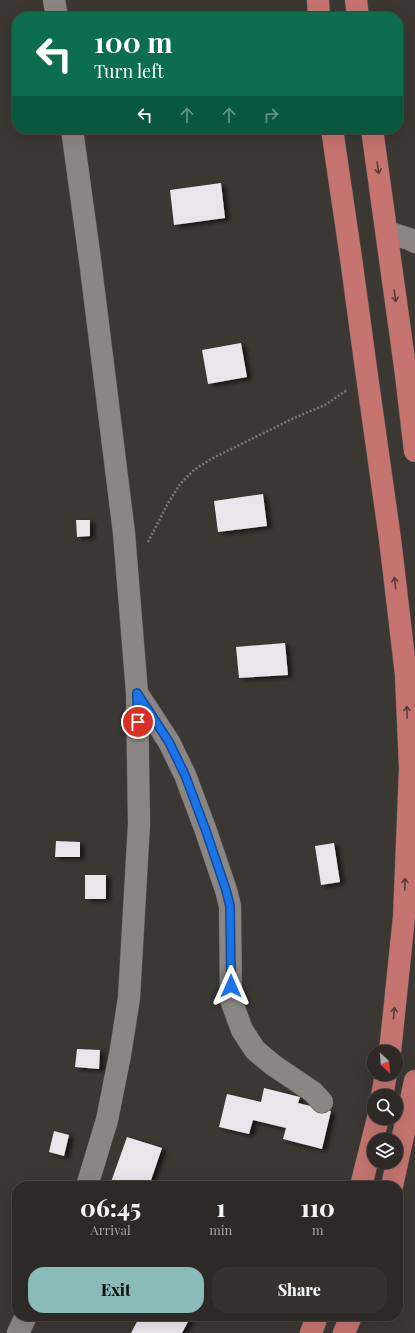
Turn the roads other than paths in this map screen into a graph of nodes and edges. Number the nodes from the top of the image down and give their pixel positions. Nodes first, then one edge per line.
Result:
1 (54, 0) edge
2 (318, 0) edge
3 (356, 0) edge
4 (56, 12) edge
5 (319, 12) edge
6 (357, 12) edge
7 (73, 134) edge
8 (333, 134) edge
9 (373, 134) edge
10 (386, 232) junction
11 (415, 242) edge
12 (415, 451) edge
13 (137, 693) junction
14 (391, 1045) edge
15 (415, 1081) edge
16 (322, 1102) dead end
17 (376, 1125) edge
18 (89, 1181) edge
19 (362, 1181) edge
20 (393, 1181) edge
21 (24, 1321) edge
22 (315, 1321) edge
23 (349, 1321) edge
24 (18, 1333) edge
25 (311, 1333) edge
26 (344, 1333) edge

1 - 4 street
2 - 5 highway
3 - 6 highway
7 - 13 street
14 -> 8 highway
9 -> 10 highway
10 - 11 street
10 -> 12 highway
13 - 16 street
13 - 18 street
15 - 20 highway
17 - 19 highway
21 - 24 street
22 - 25 highway
23 - 26 highway

